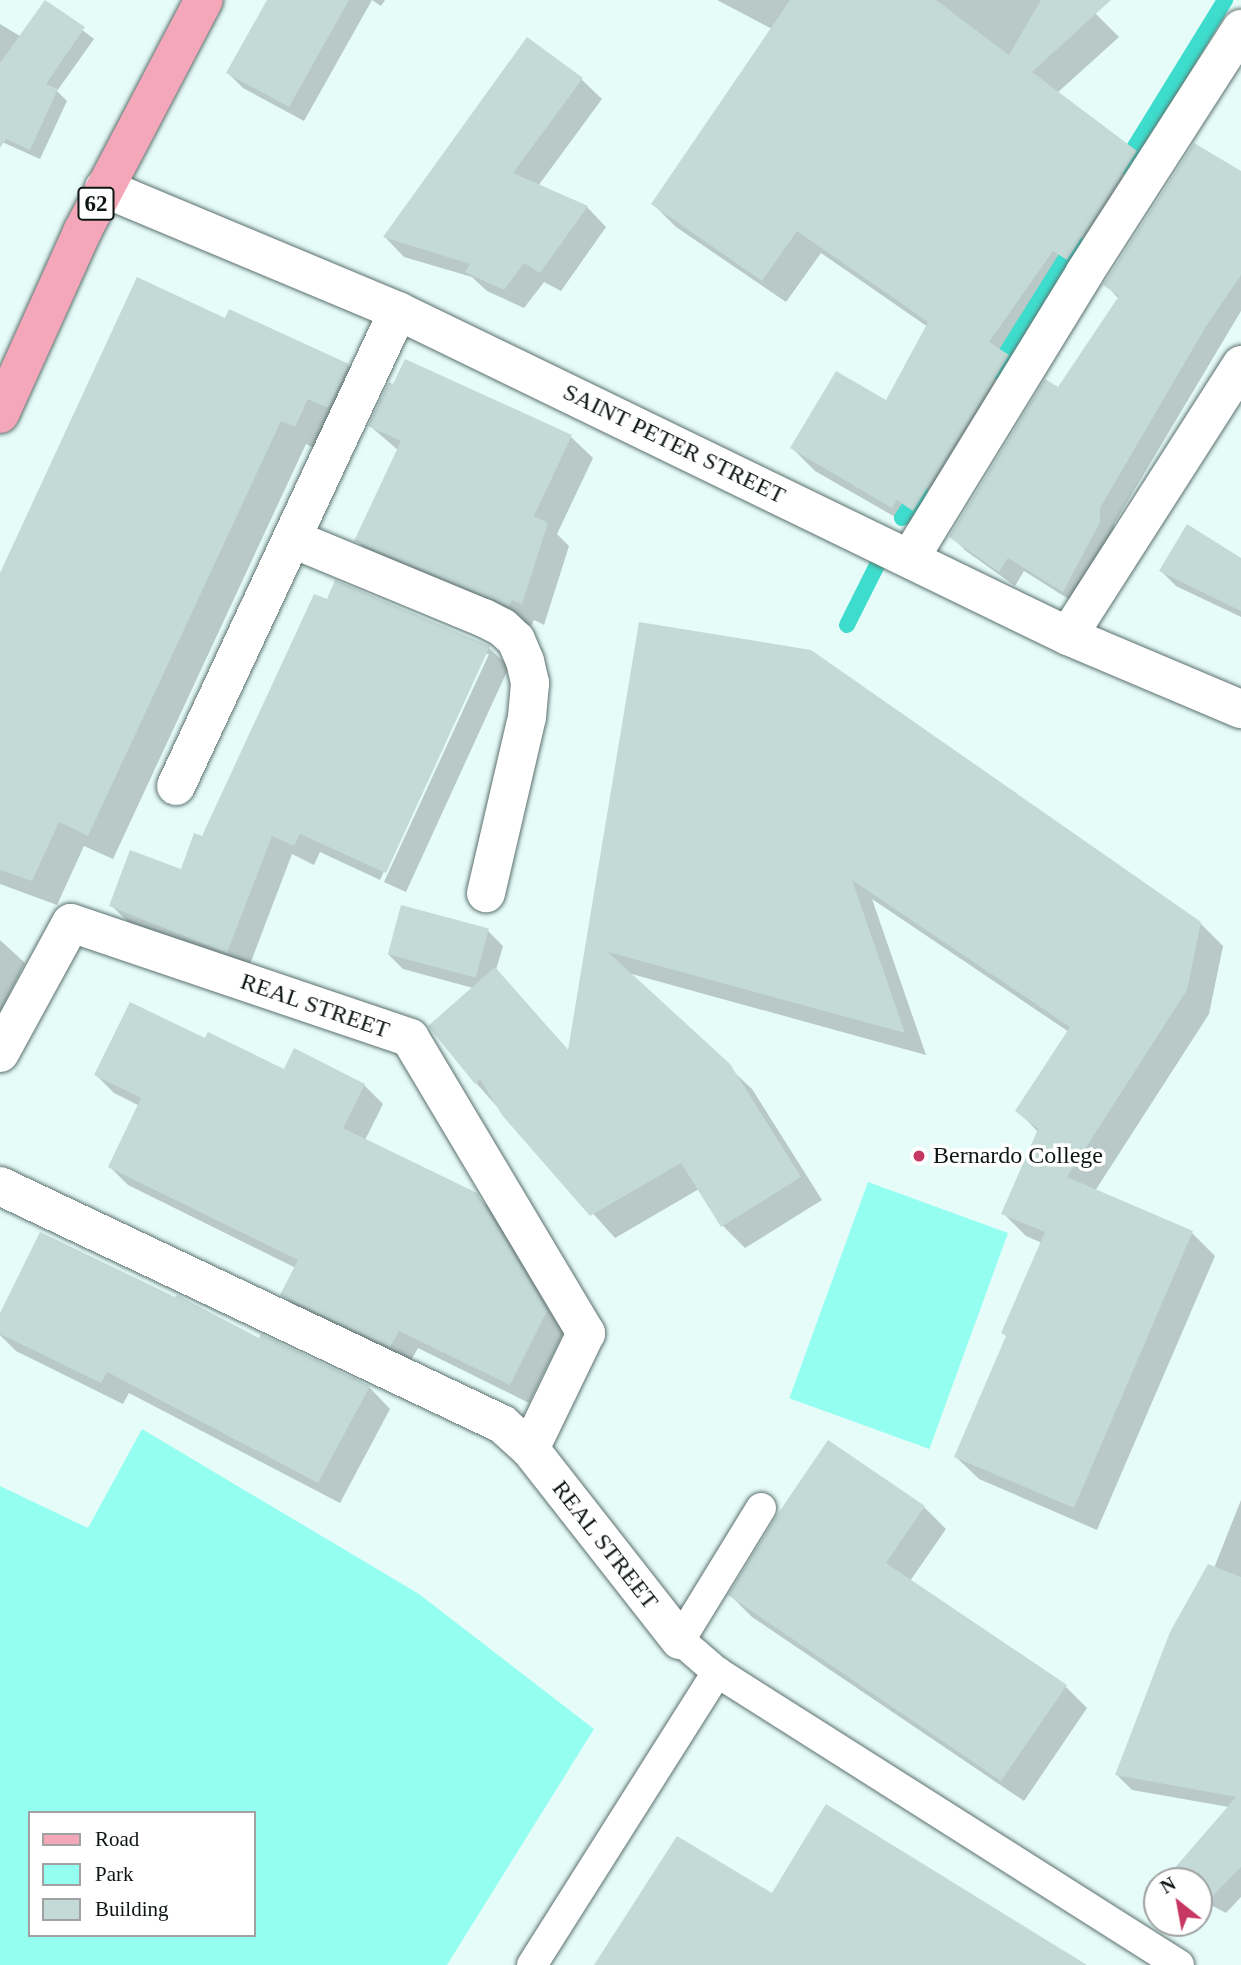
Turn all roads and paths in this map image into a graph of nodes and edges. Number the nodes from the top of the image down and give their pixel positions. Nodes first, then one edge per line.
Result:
1 (204, 0) edge
2 (1241, 29) edge
3 (104, 188) junction
4 (398, 311) junction
5 (1241, 365) edge
6 (0, 414) edge
7 (293, 539) junction
8 (910, 558) junction
9 (1068, 636) junction
10 (1241, 709) edge
11 (176, 786) dead end
12 (486, 893) dead end
13 (0, 1053) edge
14 (0, 1186) edge
15 (530, 1449) junction
16 (761, 1508) dead end
17 (680, 1640) junction
18 (716, 1672) junction
19 (532, 1965) edge
20 (1179, 1965) edge

1 - 3 main road, 62
2 - 8 street
3 - 4 street, SAINT PETER STREET
3 - 6 main road, 62
4 - 7 street
4 - 8 street, SAINT PETER STREET
5 - 9 street
7 - 11 street
7 - 12 street
8 - 9 street, SAINT PETER STREET
9 - 10 street, SAINT PETER STREET
13 - 15 street, REAL STREET
14 - 15 street, REAL STREET
15 - 17 street, REAL STREET
16 - 17 lane
17 - 18 lane
18 - 19 lane
18 - 20 lane

